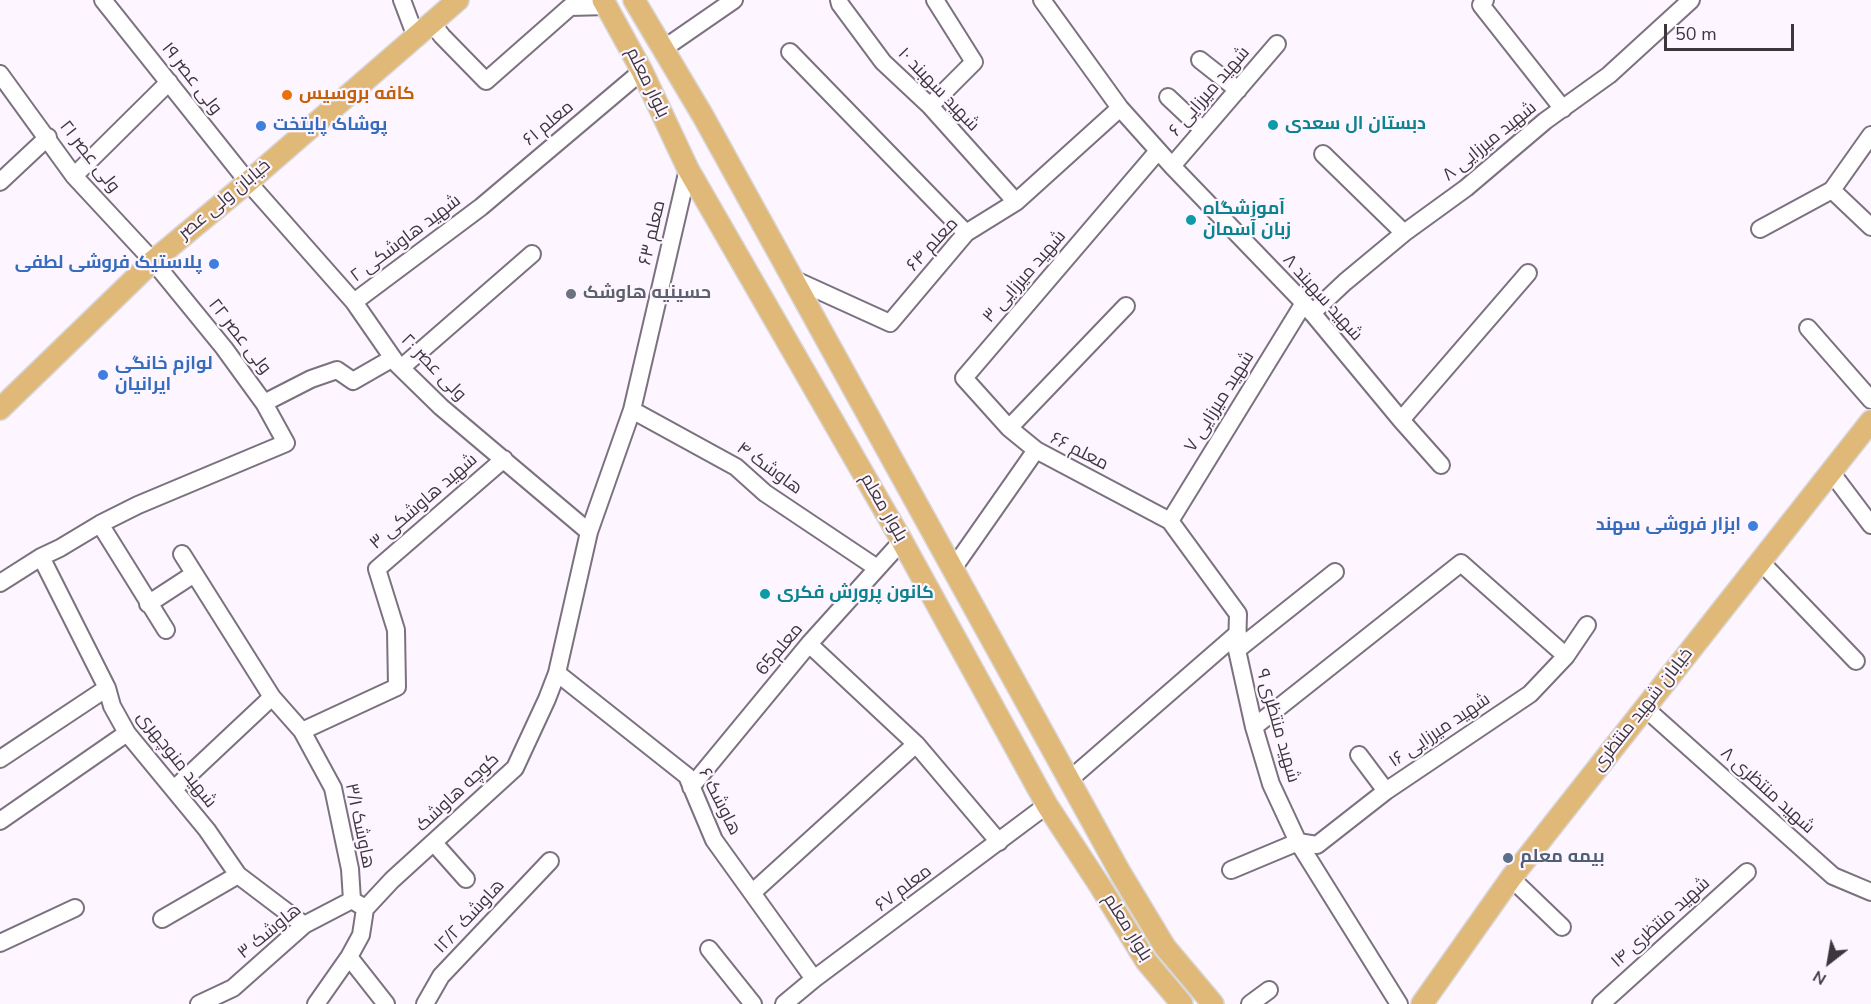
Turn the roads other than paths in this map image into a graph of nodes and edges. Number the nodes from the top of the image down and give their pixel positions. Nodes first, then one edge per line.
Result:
1 (103, 0) edge
2 (402, 0) edge
3 (458, 0) edge
4 (634, 0) edge
5 (734, 0) edge
6 (839, 0) edge
7 (934, 0) edge
8 (1042, 0) edge
9 (1485, 0) edge
10 (1691, 0) edge
11 (605, 3) edge
12 (432, 23) junction
13 (416, 37) junction
14 (1277, 44) dead end
15 (663, 49) junction
16 (790, 51) dead end
17 (1200, 60) dead end
18 (642, 71) junction
19 (0, 74) edge
20 (169, 82) junction
21 (1238, 90) junction
22 (1168, 97) dead end
23 (930, 106) junction
24 (1120, 108) junction
25 (1563, 109) junction
26 (1203, 130) junction
27 (1871, 135) edge
28 (48, 137) junction
29 (1158, 151) junction
30 (1323, 154) dead end
31 (1172, 166) junction
32 (688, 169) junction
33 (74, 176) junction
34 (0, 182) edge
35 (248, 182) junction
36 (1832, 190) junction
37 (1016, 202) junction
38 (481, 207) joint
39 (1871, 227) edge
40 (1760, 229) dead end
41 (966, 233) junction
42 (1404, 233) junction
43 (532, 254) dead end
44 (153, 261) junction
45 (1528, 273) dead end
46 (791, 278) junction
47 (354, 302) junction
48 (1126, 306) dead end
49 (1308, 308) junction
50 (1808, 328) dead end
51 (397, 363) junction
52 (1871, 400) edge
53 (264, 403) junction
54 (0, 409) edge
55 (632, 410) junction
56 (1401, 420) junction
57 (1871, 421) edge
58 (1009, 428) junction
59 (1036, 450) junction
60 (504, 459) junction
61 (1441, 465) dead end
62 (1831, 472) junction
63 (1170, 521) junction
64 (100, 524) junction
65 (1871, 525) edge
66 (589, 532) junction
67 (902, 541) junction
68 (182, 554) dead end
69 (41, 557) junction
70 (1760, 561) junction
71 (877, 568) junction
72 (952, 570) junction
73 (194, 573) junction
74 (1335, 573) dead end
75 (0, 583) edge
76 (148, 604) junction
77 (1587, 625) dead end
78 (166, 630) dead end
79 (1238, 633) junction
80 (809, 644) junction
81 (1237, 650) junction
82 (1566, 656) junction
83 (1856, 662) dead end
84 (557, 673) junction
85 (107, 688) junction
86 (272, 697) junction
87 (1645, 708) junction
88 (1254, 727) junction
89 (302, 731) junction
90 (126, 733) junction
91 (916, 744) junction
92 (1359, 755) dead end
93 (0, 759) edge
94 (1069, 780) junction
95 (692, 787) junction
96 (174, 789) junction
97 (1386, 791) junction
98 (1047, 806) junction
99 (0, 820) edge
100 (999, 842) junction
101 (1298, 842) junction
102 (434, 843) junction
103 (550, 861) dead end
104 (1231, 870) dead end
105 (1747, 872) dead end
106 (238, 875) junction
107 (1511, 878) junction
108 (466, 879) dead end
109 (753, 892) junction
110 (1871, 892) edge
111 (359, 904) junction
112 (75, 909) dead end
113 (162, 919) dead end
114 (304, 925) junction
115 (1562, 927) dead end
116 (0, 943) edge
117 (709, 949) dead end
118 (349, 957) junction
119 (814, 979) junction
120 (1269, 990) dead end
121 (199, 1004) edge
122 (316, 1004) edge
123 (386, 1004) edge
124 (425, 1004) edge
125 (753, 1004) edge
126 (784, 1004) edge
127 (1182, 1004) edge
128 (1212, 1004) edge
129 (1250, 1004) edge
130 (1399, 1004) edge
131 (1422, 1004) edge
132 (1601, 1004) edge

1 - 20 street, ولی عصر ۱۹
2 - 13 street
3 - 12 main road, خیابان ولی عصر
4 - 15 main road, بلوار معلم
5 - 15 street
6 - 23 street, شهید سهبند ۱۰
7 - 23 street
8 - 24 street, شهید سهبند ۸
9 - 25 street
10 - 25 street, شهید میرزایی ۸
11 - 12 street
11 - 18 main road, بلوار معلم
12 - 13 main road, خیابان ولی عصر
13 - 35 main road, خیابان ولی عصر
14 - 21 street, شهید میرزایی ۶
15 - 46 main road, بلوار معلم
16 - 41 street
17 - 21 street
18 - 32 main road, بلوار معلم
18 - 38 street, معلم ۶۱
19 - 28 street, ولی عصر ۲۱
20 - 33 street
20 - 35 street, ولی عصر ۱۹
21 - 26 street, شهید میرزایی ۶
22 - 26 street
23 - 37 street, شهید سهبند ۱۰
24 - 29 street, شهید سهبند ۸
24 - 37 street, معلم ۶۴
25 - 42 street, شهید میرزایی ۸
26 - 31 street, شهید میرزایی ۶
27 - 36 street
28 - 33 street, ولی عصر ۲۱
28 - 34 street
29 - 31 street, شهید سهبند ۸
29 - 58 street, شهید میرزایی ۳
30 - 42 street
31 - 49 street, شهید سهبند ۸
32 - 55 street, معلم ۶۳
32 - 67 main road, بلوار معلم
33 - 44 street, ولی عصر ۲۱
35 - 44 main road, خیابان ولی عصر
35 - 47 street, ولی عصر ۲۰
36 - 39 street
36 - 40 street
37 - 41 street, معلم ۶۴
38 - 47 street, شهید هاوشکی ۲
41 - 46 street, معلم ۶۴
42 - 49 street, شهید میرزایی ۸
43 - 51 street
44 - 53 street, ولی عصر ۲۲
44 - 54 main road, خیابان ولی عصر
45 - 56 street
46 - 72 main road, بلوار معلم
47 - 51 street, ولی عصر ۲۰
48 - 58 street
49 - 56 street, شهید سهبند ۸
49 - 63 street, شهید میرزایی ۷
50 - 52 street
51 - 53 street
51 - 60 street, ولی عصر ۲۰
53 - 64 street, ولی عصر ۲۲
55 - 66 street, کوچه هاوشک
55 - 71 street, هاوشک ۴
56 - 61 street, شهید سهبند ۸
57 - 62 main road, خیابان شهید منتظری
58 - 59 street
59 - 63 street, معلم ۶۶
59 - 72 street, معلم ۶۶
60 - 66 street, ولی عصر ۲۰
60 - 89 street, شهید هاوشکی ۳
62 - 65 street
62 - 70 main road, خیابان شهید منتظری
63 - 79 street, شهید منتظری ۹
64 - 69 street
64 - 76 street
66 - 84 street, کوچه هاوشک
67 - 71 street, معلم65
67 - 98 main road, بلوار معلم
68 - 73 street, هاوشک ۳/۱
69 - 75 street
69 - 85 street, شهید منوچهری
70 - 83 street
70 - 87 main road, خیابان شهید منتظری
71 - 80 street, معلم65
72 - 94 main road, بلوار معلم
73 - 76 street
73 - 86 street, هاوشک ۳/۱
74 - 81 street
76 - 78 street
77 - 82 street, شهید میرزایی ۱۶
79 - 81 street, شهید منتظری ۹
79 - 94 street
80 - 91 street
80 - 95 street, معلم65
81 - 88 street, شهید منتظری ۹
82 - 88 street
82 - 97 street, شهید میرزایی ۱۶
84 - 95 street, هاوشک ۶
84 - 102 street, کوچه هاوشک
85 - 90 street, شهید منوچهری
85 - 93 street
86 - 89 street, هاوشک ۳/۱
86 - 96 street
87 - 107 main road, خیابان شهید منتظری
87 - 110 street, شهید منتظری ۸
88 - 101 street, شهید منتظری ۹
89 - 111 street, هاوشک ۳/۱
90 - 96 street, شهید منوچهری
90 - 99 street
91 - 100 street
91 - 109 street
92 - 97 street
94 - 128 main road, بلوار معلم
95 - 109 street, هاوشک ۶
96 - 106 street, شهید منوچهری
97 - 101 street, شهید میرزایی ۱۶
98 - 100 street, معلم ۶۷
98 - 127 main road, بلوار معلم
100 - 119 street, معلم ۶۷
101 - 104 street, شهید میرزایی ۱۶
101 - 130 street, شهید منتظری ۹
102 - 108 street
102 - 111 street, کوچه هاوشک
103 - 124 street, هاوشک ۱۲/۲
105 - 132 street, شهید منتظری ۱۴
106 - 113 street
106 - 114 street, شهید منوچهری
107 - 115 street
107 - 131 main road, خیابان شهید منتظری
109 - 119 street, هاوشک ۶
111 - 114 street, هاوشک ۳
111 - 118 street
112 - 116 street
114 - 121 street, هاوشک ۳
117 - 125 street
118 - 122 street
118 - 123 street
119 - 126 street, معلم ۶۷
120 - 129 street

